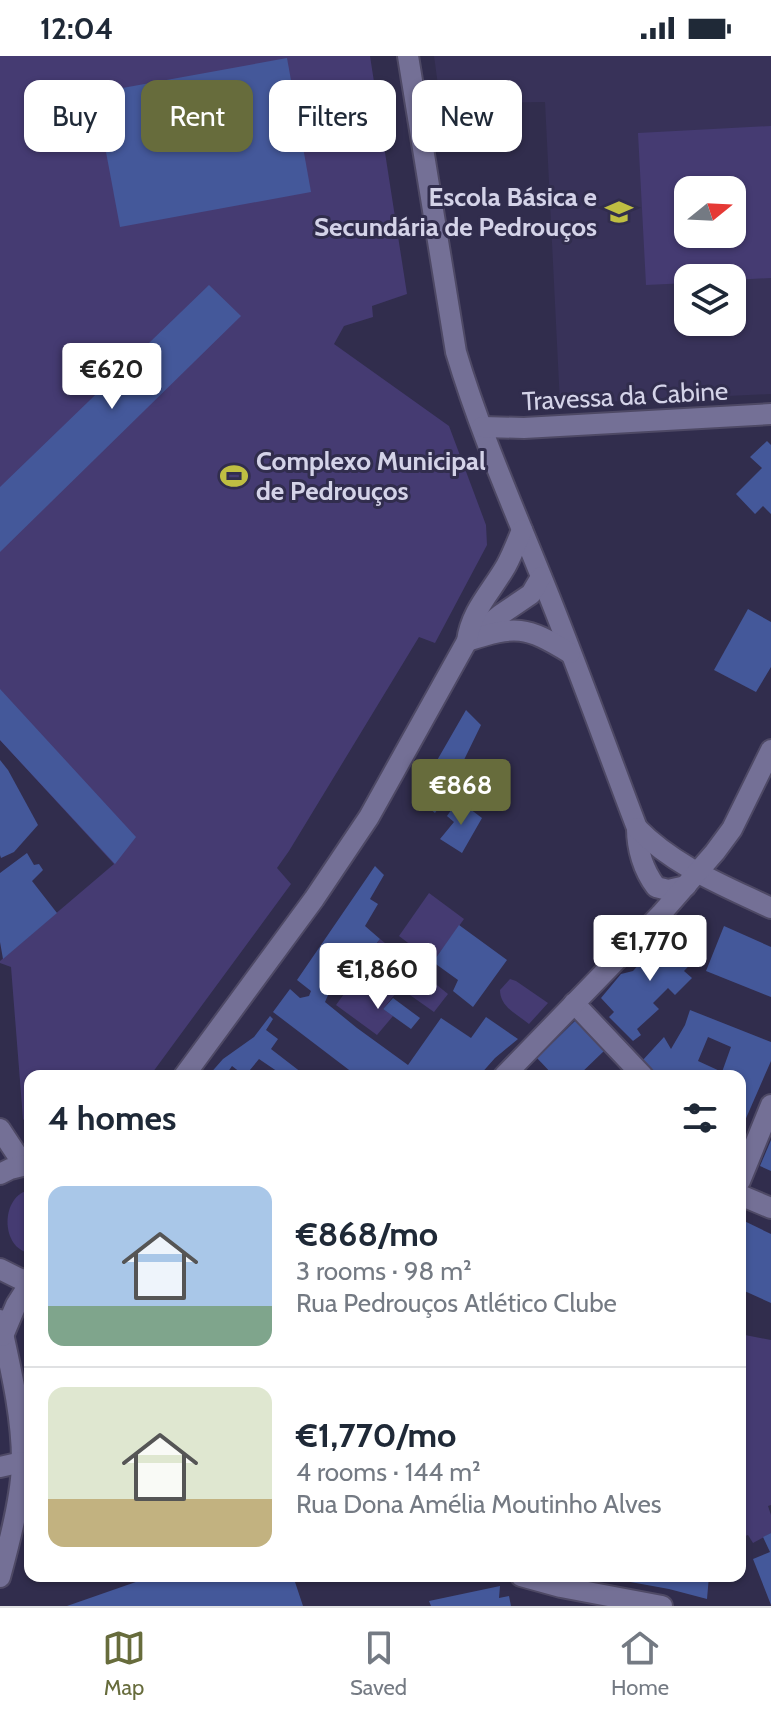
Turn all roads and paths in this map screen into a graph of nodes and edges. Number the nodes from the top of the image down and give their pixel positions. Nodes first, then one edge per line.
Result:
1 (408, 56) edge
2 (771, 414) edge
3 (482, 427) junction
4 (522, 530) junction
5 (541, 577) junction
6 (467, 641) junction
7 (570, 653) junction
8 (771, 750) edge
9 (637, 828) junction
10 (692, 880) junction
11 (771, 908) edge
12 (574, 1003) junction
13 (188, 1070) edge
14 (510, 1070) edge
15 (637, 1070) edge
16 (771, 1105) edge
17 (0, 1129) edge
18 (24, 1160) edge
19 (24, 1165) edge
20 (746, 1166) edge
21 (0, 1174) edge
22 (746, 1198) edge
23 (771, 1208) edge
24 (0, 1269) edge
25 (24, 1280) edge
26 (24, 1291) edge
27 (2, 1328) edge
28 (22, 1462) junction
29 (0, 1467) edge
30 (0, 1577) edge
31 (543, 1582) edge
32 (662, 1606) edge

1 - 3 street
2 - 3 street, Travessa da Cabine
3 - 4 street
4 - 5 street
4 - 6 street
5 - 6 street
5 - 7 street
6 - 7 street
6 - 13 street
7 - 9 street
8 - 10 street
9 - 10 street
9 - 10 street
10 - 11 street
10 - 12 street
12 - 14 street
12 - 15 street
16 - 20 street
17 - 18 street
19 - 21 street
22 - 23 street
24 - 25 street
26 - 27 street
27 - 28 street
28 - 29 street
28 - 30 street
31 - 32 street

